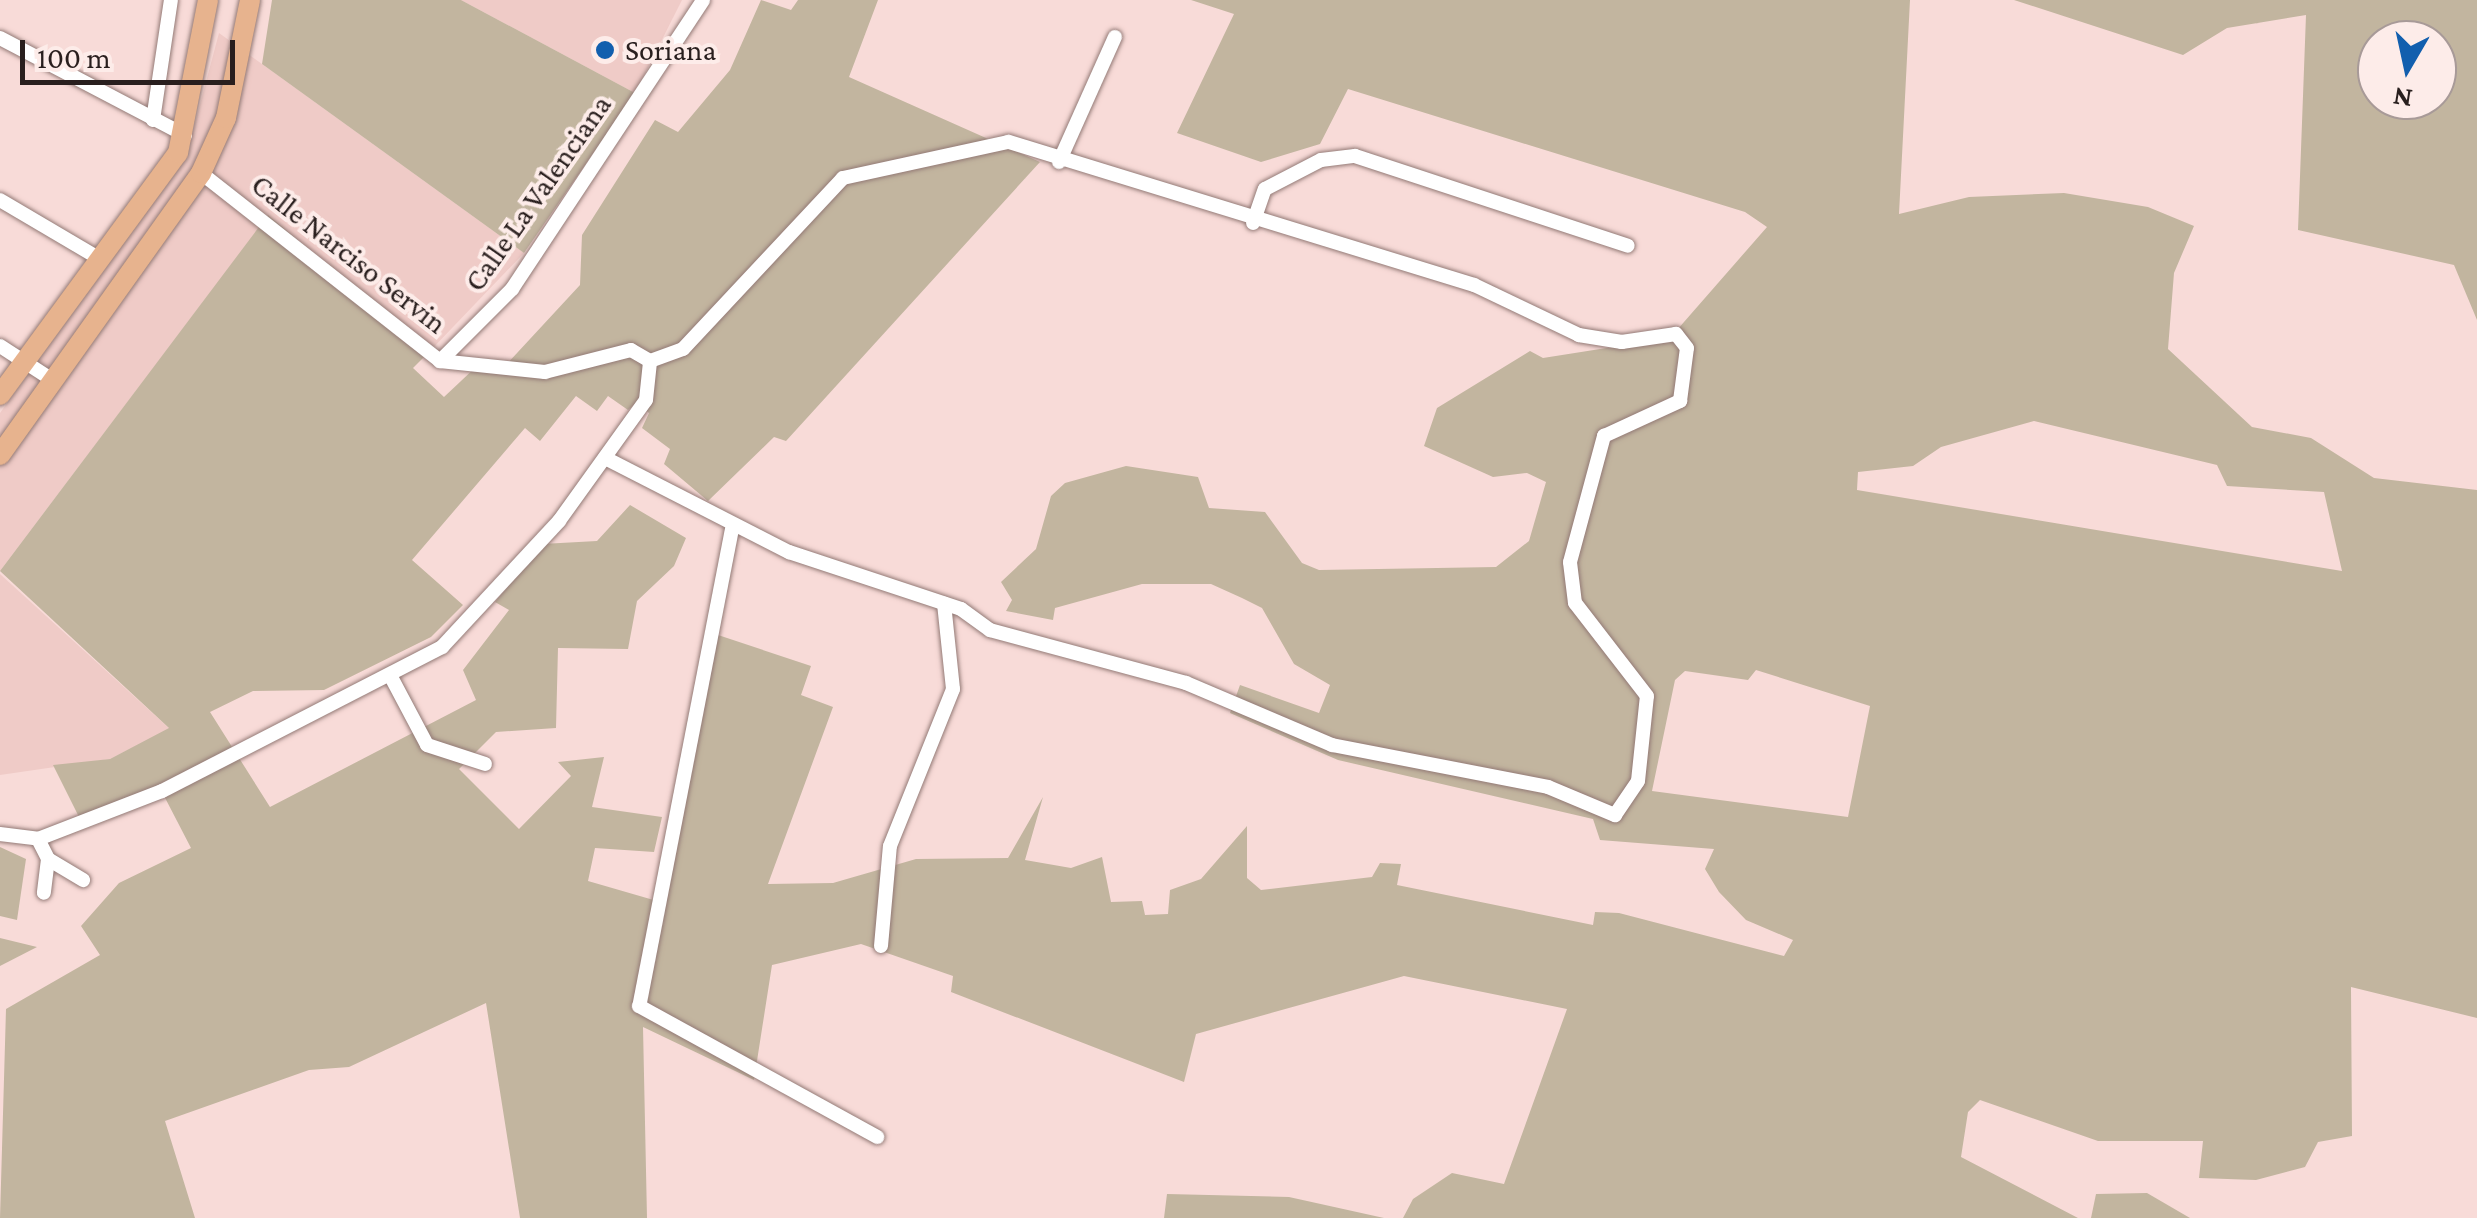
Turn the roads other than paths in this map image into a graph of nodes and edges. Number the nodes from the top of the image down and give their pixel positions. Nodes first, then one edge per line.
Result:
1 (172, 0) edge
2 (208, 0) edge
3 (250, 0) edge
4 (703, 0) edge
5 (1116, 37) dead end
6 (0, 38) edge
7 (153, 120) junction
8 (185, 135) junction
9 (1060, 162) junction
10 (201, 173) junction
11 (0, 200) edge
12 (1253, 224) junction
13 (1628, 246) dead end
14 (100, 258) junction
15 (13, 353) edge
16 (440, 361) junction
17 (650, 361) junction
18 (54, 381) junction
19 (0, 394) edge
20 (0, 455) edge
21 (605, 458) junction
22 (732, 529) junction
23 (944, 603) junction
24 (390, 675) junction
25 (486, 764) dead end
26 (0, 834) edge
27 (38, 839) junction
28 (48, 860) junction
29 (84, 880) dead end
30 (44, 894) dead end
31 (880, 946) dead end
32 (877, 1137) dead end

1 - 7 street
2 - 8 main road
3 - 10 main road
4 - 16 street, Calle La Valenciana
5 - 9 street
6 - 7 street
7 - 8 street
8 - 14 main road
9 - 12 street
9 - 17 street
10 - 16 street, Calle Narciso Servin
10 - 18 main road
11 - 14 street
12 - 13 street
12 - 23 street
14 - 15 main road
15 - 18 street
15 - 19 main road
16 - 17 street, Calle Narciso Servin
17 - 21 street
18 - 20 main road
21 - 22 street
21 - 24 street
22 - 23 street
22 - 32 street
23 - 31 street
24 - 25 street
24 - 27 street
26 - 27 street
27 - 28 street
28 - 29 street
28 - 30 street

